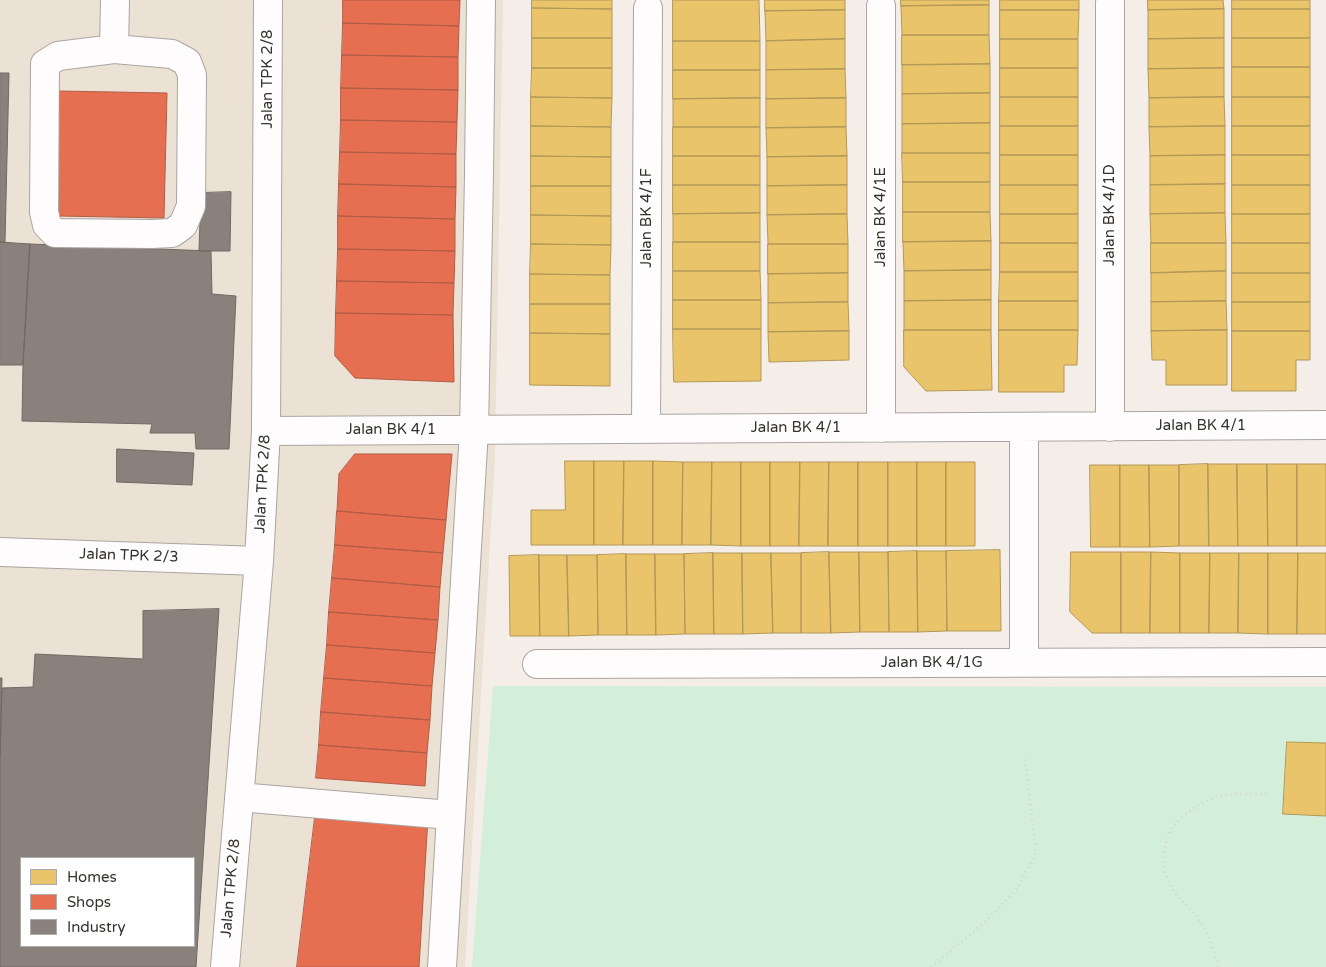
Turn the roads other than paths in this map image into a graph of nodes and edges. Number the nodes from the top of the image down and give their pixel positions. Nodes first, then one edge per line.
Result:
1 (115, 0) edge
2 (268, 0) edge
3 (481, 0) edge
4 (1110, 3) dead end
5 (881, 6) dead end
6 (648, 8) dead end
7 (114, 49) junction
8 (1326, 425) edge
9 (1024, 427) junction
10 (1110, 427) junction
11 (881, 428) junction
12 (646, 429) junction
13 (474, 430) junction
14 (266, 431) junction
15 (0, 552) edge
16 (259, 561) junction
17 (1024, 662) junction
18 (1326, 662) edge
19 (537, 664) dead end
20 (239, 797) junction
21 (450, 815) junction
22 (225, 967) edge
23 (442, 967) edge

1 - 7 street
2 - 14 street, Jalan TPK 2/8
3 - 13 street
4 - 10 street, Jalan BK 4/1D
5 - 11 street, Jalan BK 4/1E
6 - 12 street, Jalan BK 4/1F
7 - 7 street
8 - 10 street, Jalan BK 4/1
9 - 10 street, Jalan BK 4/1
9 - 11 street, Jalan BK 4/1
9 - 17 street
11 - 12 street, Jalan BK 4/1
12 - 13 street, Jalan BK 4/1
13 - 14 street, Jalan BK 4/1
13 - 21 street
14 - 16 street, Jalan TPK 2/8
15 - 16 street, Jalan TPK 2/3
16 - 20 street, Jalan TPK 2/8
17 - 18 street, Jalan BK 4/1G
17 - 19 street, Jalan BK 4/1G
20 - 21 street
20 - 22 street, Jalan TPK 2/8
21 - 23 street

